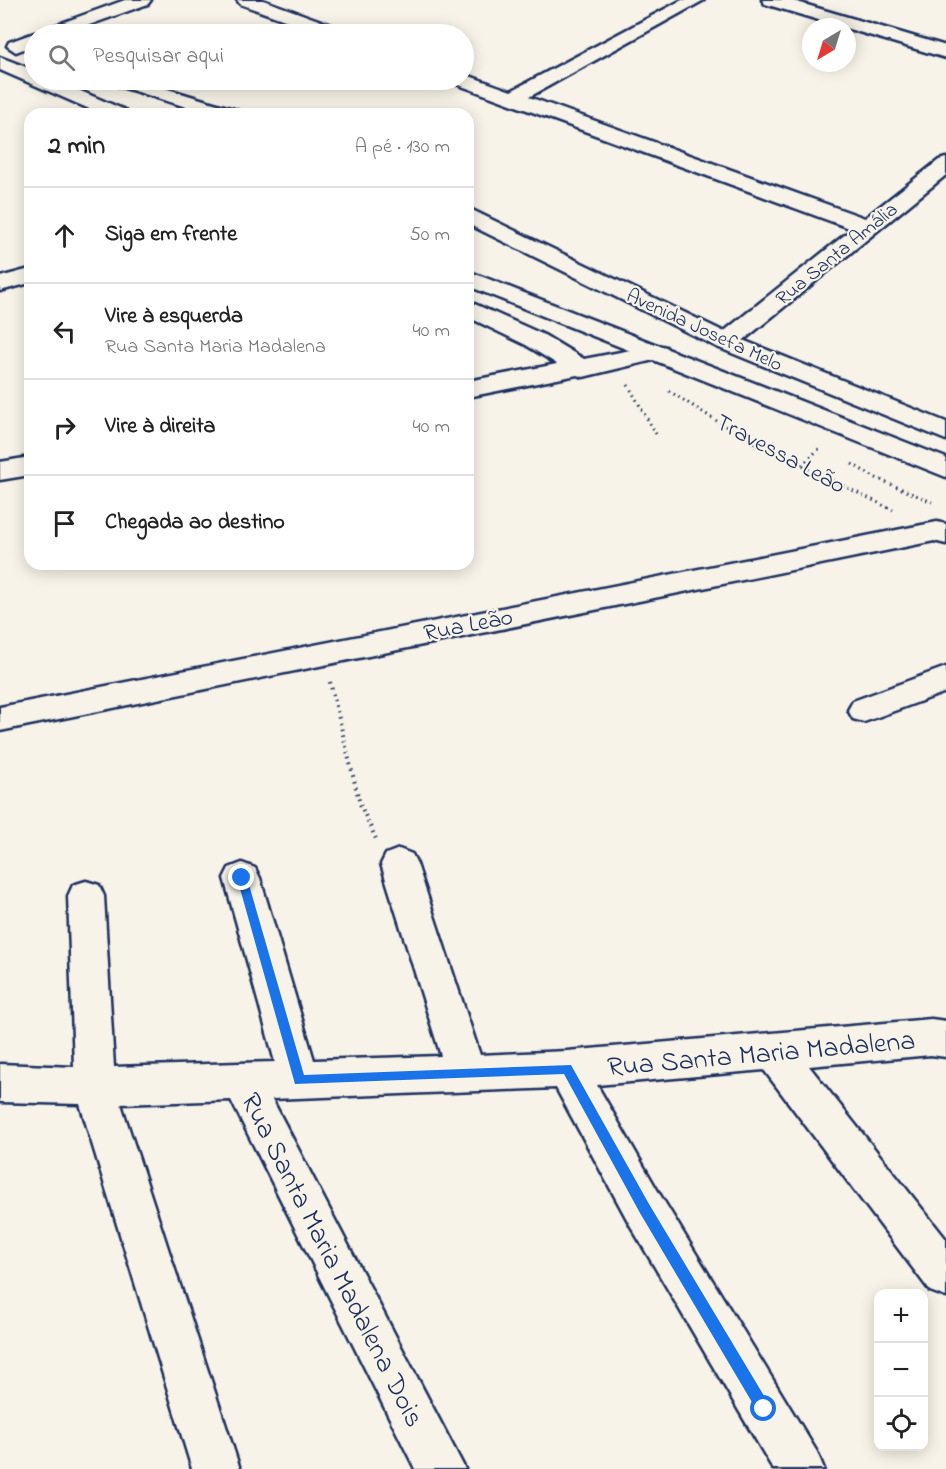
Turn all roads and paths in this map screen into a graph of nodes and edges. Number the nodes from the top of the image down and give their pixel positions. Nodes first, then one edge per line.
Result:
1 (142, 0) edge
2 (246, 0) edge
3 (695, 0) edge
4 (771, 0) edge
5 (76, 24) edge
6 (312, 24) edge
7 (24, 41) edge
8 (8, 43) edge
9 (24, 49) edge
10 (946, 52) edge
11 (0, 63) edge
12 (24, 73) edge
13 (474, 84) edge
14 (63, 90) edge
15 (152, 90) edge
16 (513, 98) junction
17 (104, 108) edge
18 (210, 108) edge
19 (946, 164) edge
20 (474, 219) edge
21 (868, 227) junction
22 (24, 278) edge
23 (474, 280) edge
24 (0, 284) edge
25 (474, 311) edge
26 (726, 342) junction
27 (657, 352) junction
28 (618, 361) junction
29 (583, 369) junction
30 (474, 388) edge
31 (946, 432) edge
32 (656, 434) dead end
33 (813, 455) dead end
34 (802, 465) junction
35 (24, 467) edge
36 (946, 468) edge
37 (0, 471) edge
38 (941, 533) edge
39 (323, 652) junction
40 (946, 679) edge
41 (864, 710) dead end
42 (0, 719) edge
43 (399, 864) joint
44 (242, 878) dead end
45 (86, 896) dead end
46 (946, 1039) edge
47 (774, 1051) junction
48 (567, 1069) junction
49 (466, 1074) junction
50 (242, 1081) junction
51 (300, 1081) junction
52 (0, 1083) edge
53 (95, 1086) junction
54 (946, 1275) edge
55 (216, 1469) edge
56 (441, 1469) edge
57 (800, 1469) edge

1 - 5 street
2 - 6 street
3 - 16 street
4 - 10 street
7 - 8 street
8 - 9 street
11 - 12 street
13 - 16 street
14 - 17 street
15 - 18 street
16 - 21 street
19 - 21 street, Rua Santa Amália
20 - 26 street, Avenida Josefa Melo
21 - 26 street, Rua Santa Amália
22 - 24 street
23 - 27 street, Avenida Josefa Melo
25 - 29 street
26 - 31 street, Avenida Josefa Melo
27 - 28 street
27 - 36 street, Avenida Josefa Melo
28 - 29 street
28 - 32 path
28 - 34 path, Travessa Leão
29 - 30 street
33 - 34 path
34 - 38 path, Travessa Leão
35 - 37 street
38 - 39 street, Rua Leão
39 - 42 street, Rua Leão
39 - 43 path
40 - 41 street
43 - 49 street
44 - 51 street
45 - 53 street
46 - 47 street, Rua Santa Maria Madalena
47 - 48 street, Rua Santa Maria Madalena
47 - 54 street
48 - 49 street, Rua Santa Maria Madalena
48 - 57 street
49 - 51 street, Rua Santa Maria Madalena
50 - 51 street, Rua Santa Maria Madalena
50 - 53 street, Rua Santa Maria Madalena
50 - 56 street, Rua Santa Maria Madalena Dois
52 - 53 street, Rua Santa Maria Madalena
53 - 55 street

